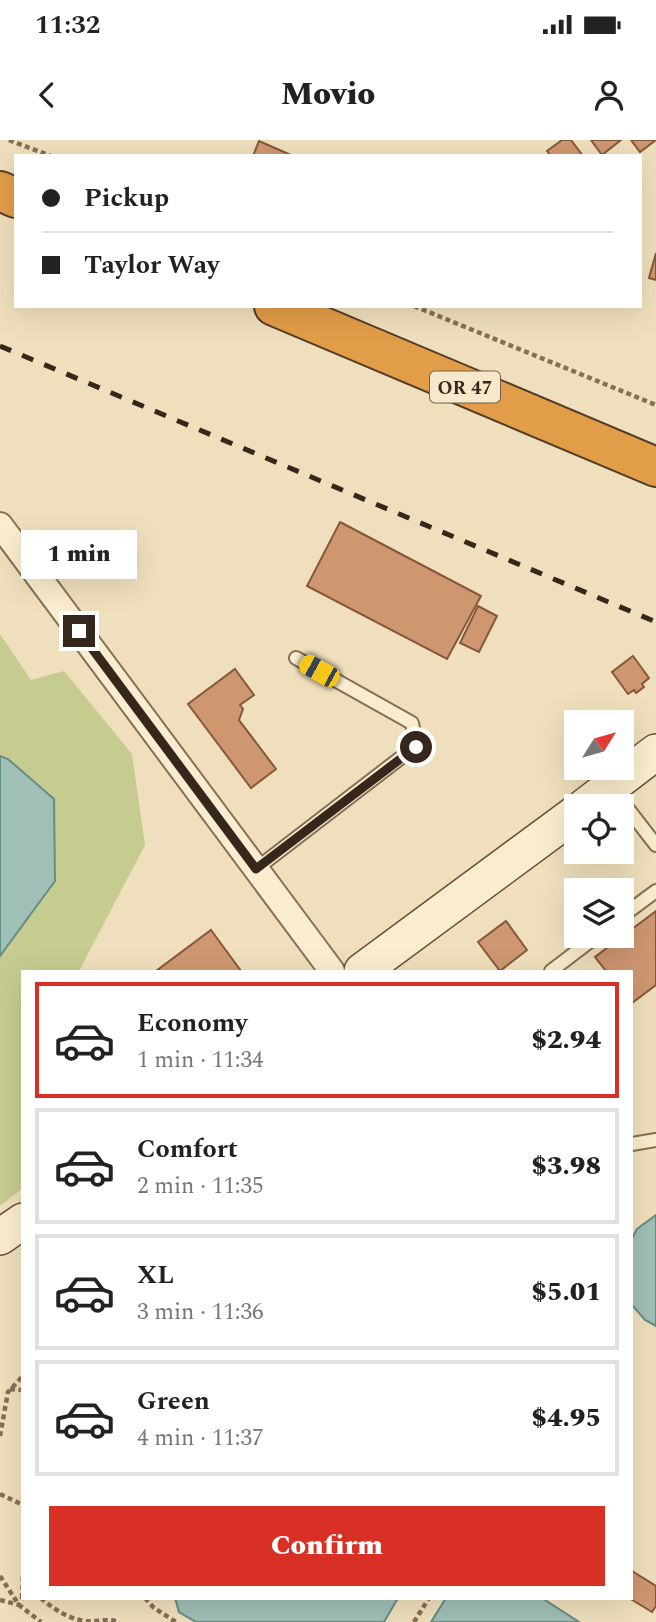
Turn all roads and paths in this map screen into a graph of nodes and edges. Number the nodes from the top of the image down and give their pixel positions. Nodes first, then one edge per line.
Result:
1 (9, 140) edge
2 (46, 154) edge
3 (279, 308) edge
4 (419, 308) edge
5 (656, 405) edge
6 (656, 467) edge
7 (0, 525) edge
8 (296, 658) dead end
9 (656, 752) edge
10 (602, 794) edge
11 (564, 822) edge
12 (634, 827) edge
13 (656, 845) edge
14 (256, 869) junction
15 (656, 891) edge
16 (634, 907) edge
17 (581, 948) edge
18 (331, 970) edge
19 (363, 970) edge
20 (552, 970) edge
21 (656, 1140) edge
22 (633, 1144) edge
23 (21, 1222) edge
24 (0, 1237) edge
25 (21, 1378) edge
26 (10, 1389) junction
27 (21, 1390) edge
28 (0, 1436) edge
29 (0, 1494) edge
30 (21, 1503) edge
31 (0, 1576) edge
32 (0, 1600) edge
33 (21, 1600) edge
34 (43, 1600) edge
35 (147, 1600) edge
36 (428, 1600) edge
37 (19, 1605) junction
38 (41, 1622) edge
39 (119, 1622) edge
40 (176, 1622) edge
41 (414, 1622) edge

1 - 2 path
3 - 6 highway, OR 47
4 - 5 path
7 - 14 street
8 - 14 lane
9 - 10 street
11 - 19 street
12 - 13 lane
14 - 18 street
15 - 16 lane
17 - 20 lane
21 - 22 lane
23 - 24 street
25 - 26 path
26 - 27 path
26 - 28 path
29 - 30 path
31 - 37 path
32 - 37 path
33 - 37 path
34 - 39 path
35 - 40 path
36 - 41 path
37 - 38 path

